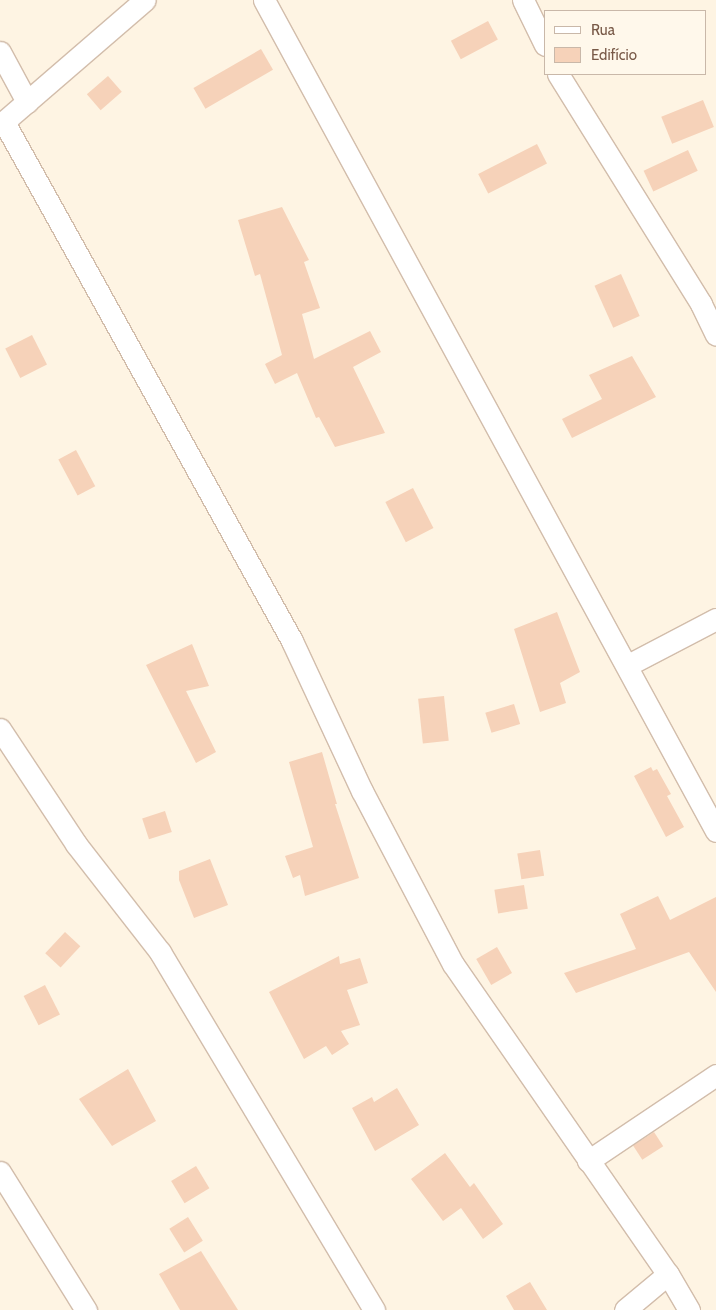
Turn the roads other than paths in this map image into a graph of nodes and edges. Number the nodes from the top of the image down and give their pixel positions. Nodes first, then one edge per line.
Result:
1 (145, 0) edge
2 (264, 0) edge
3 (523, 0) edge
4 (544, 43) edge
5 (0, 52) edge
6 (559, 75) edge
7 (27, 102) junction
8 (2, 124) edge
9 (716, 335) edge
10 (716, 619) edge
11 (628, 665) junction
12 (0, 729) edge
13 (716, 831) edge
14 (716, 1076) edge
15 (588, 1161) junction
16 (0, 1172) edge
17 (668, 1274) junction
18 (86, 1310) edge
19 (374, 1310) edge
20 (625, 1310) edge
21 (688, 1310) edge

1 - 7 street
2 - 11 street
3 - 4 street
5 - 7 street
6 - 9 street
7 - 8 street
8 - 15 street
10 - 11 street
11 - 13 street
12 - 19 street
14 - 15 street
15 - 17 street
16 - 18 street
17 - 20 street
17 - 21 street

